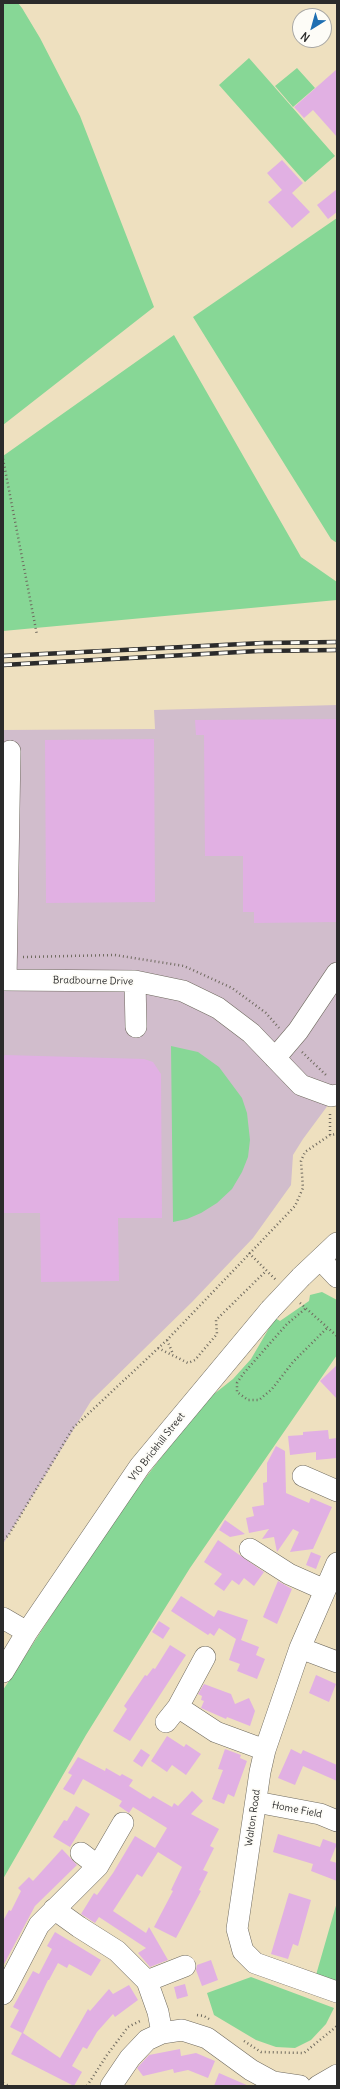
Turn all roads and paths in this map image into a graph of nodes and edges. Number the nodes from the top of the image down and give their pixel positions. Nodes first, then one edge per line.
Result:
1 (3, 459) edge
2 (37, 635) dead end
3 (10, 751) dead end
4 (337, 973) edge
5 (4, 980) edge
6 (135, 981) junction
7 (136, 1027) dead end
8 (275, 1058) junction
9 (337, 1095) edge
10 (337, 1134) edge
11 (337, 1243) edge
12 (320, 1260) junction
13 (266, 1271) dead end
14 (337, 1277) edge
15 (305, 1309) dead end
16 (327, 1328) dead end
17 (167, 1340) junction
18 (158, 1348) junction
19 (174, 1355) junction
20 (303, 1476) dead end
21 (337, 1491) edge
22 (3, 1539) edge
23 (250, 1549) dead end
24 (337, 1563) edge
25 (325, 1590) junction
26 (3, 1618) edge
27 (28, 1632) junction
28 (300, 1648) junction
29 (203, 1652) dead end
30 (337, 1662) edge
31 (3, 1672) edge
32 (265, 1750) junction
33 (256, 1802) junction
34 (337, 1821) edge
35 (123, 1823) dead end
36 (81, 1853) dead end
37 (98, 1866) junction
38 (54, 1908) junction
39 (185, 1966) dead end
40 (147, 1981) junction
41 (337, 1992) edge
42 (3, 1994) edge
43 (162, 2033) junction
44 (337, 2075) edge
45 (3, 2083) edge
46 (9, 2086) edge
47 (112, 2086) edge
48 (300, 2086) edge
49 (318, 2086) edge

1 - 2 path
3 - 5 street
4 - 8 street
5 - 6 street, Bradbourne Drive
6 - 7 street
6 - 8 street, Bradbourne Drive
8 - 9 street, Bradbourne Drive
10 - 17 path
11 - 12 street, V10 Brickhill Street
12 - 14 street
12 - 27 street, V10 Brickhill Street, bridge
13 - 19 path
15 - 16 path
17 - 18 path
17 - 19 path
18 - 19 path
18 - 22 path
20 - 21 street
23 - 25 street
24 - 25 street, Walton Road
25 - 28 street, Walton Road
26 - 27 street
27 - 31 street, V10 Brickhill Street
28 - 30 street
28 - 32 street, Walton Road
29 - 32 street
32 - 33 street, Walton Road
33 - 34 street, Home Field
33 - 41 street, Walton Road
35 - 37 street
36 - 37 street
37 - 38 street
38 - 40 street
38 - 42 street
39 - 40 street
40 - 43 street
43 - 47 street
43 - 48 street
44 - 49 street
45 - 46 path

